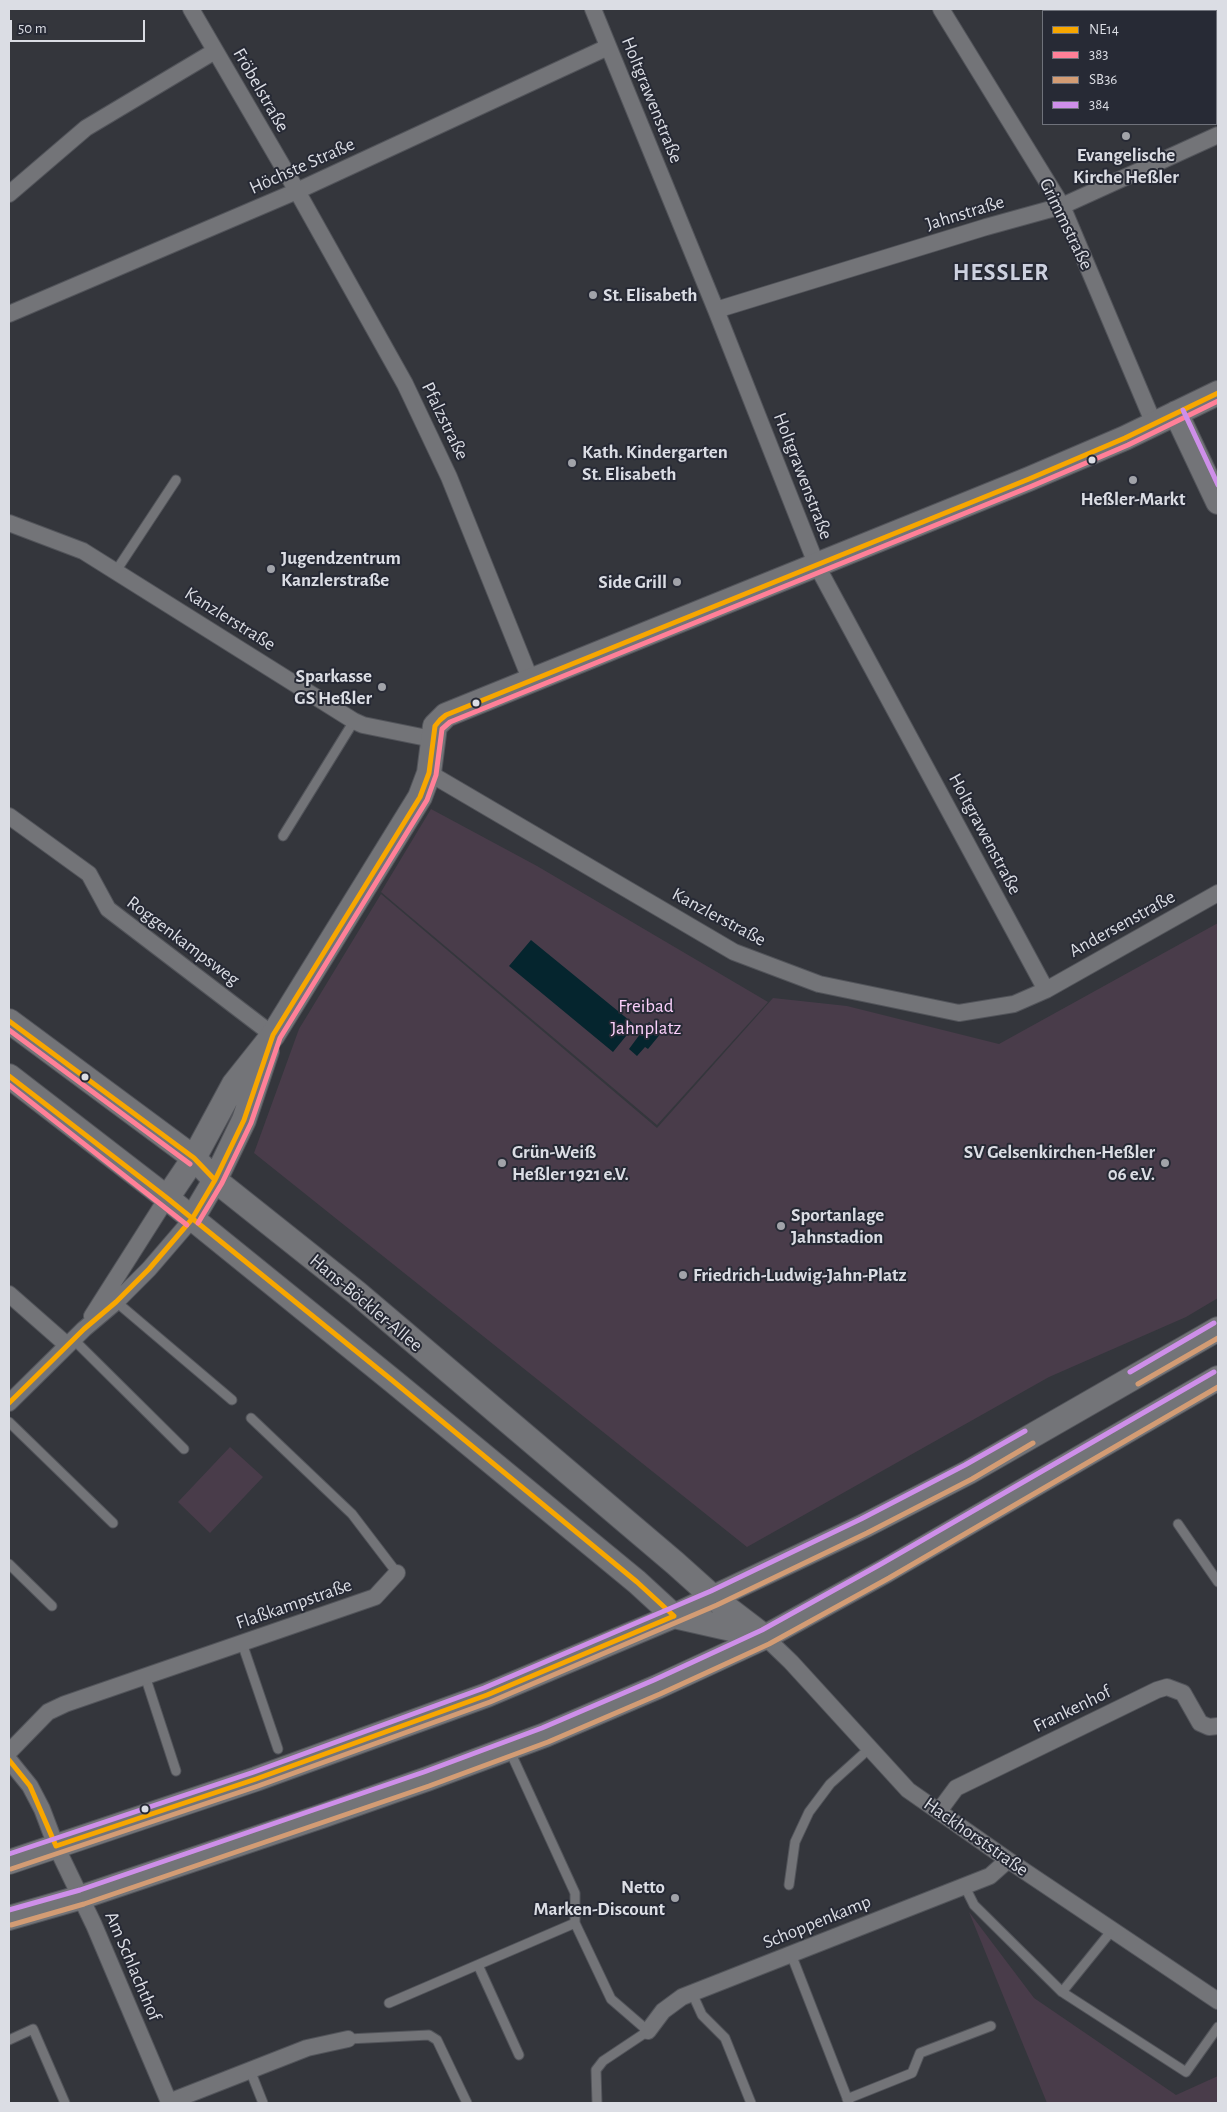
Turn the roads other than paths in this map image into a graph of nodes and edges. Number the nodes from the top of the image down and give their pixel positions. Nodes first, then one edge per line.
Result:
1 (191, 9) edge
2 (593, 9) edge
3 (941, 9) edge
4 (608, 47) junction
5 (216, 51) junction
6 (1218, 135) edge
7 (297, 191) junction
8 (9, 194) edge
9 (1062, 206) junction
10 (716, 310) junction
11 (9, 314) edge
12 (1218, 393) edge
13 (1176, 414) junction
14 (1154, 424) junction
15 (176, 480) dead end
16 (1218, 502) edge
17 (9, 523) edge
18 (817, 566) junction
19 (116, 570) junction
20 (531, 681) junction
21 (354, 721) junction
22 (432, 739) junction
23 (429, 773) junction
24 (9, 816) edge
25 (283, 836) dead end
26 (1218, 893) edge
27 (1046, 990) junction
28 (9, 1021) edge
29 (273, 1035) junction
30 (9, 1076) edge
31 (194, 1158) junction
32 (215, 1180) junction
33 (167, 1198) junction
34 (192, 1219) junction
35 (9, 1294) edge
36 (111, 1298) junction
37 (1218, 1329) edge
38 (74, 1338) junction
39 (1218, 1378) edge
40 (232, 1400) dead end
41 (9, 1403) edge
42 (251, 1418) dead end
43 (9, 1422) edge
44 (184, 1448) dead end
45 (113, 1524) dead end
46 (1178, 1524) dead end
47 (9, 1564) edge
48 (397, 1573) joint
49 (1218, 1582) edge
50 (714, 1598) junction
51 (52, 1606) dead end
52 (674, 1616) junction
53 (765, 1637) junction
54 (242, 1643) junction
55 (145, 1676) junction
56 (1218, 1726) edge
57 (871, 1747) junction
58 (278, 1749) dead end
59 (509, 1749) junction
60 (9, 1752) edge
61 (9, 1760) edge
62 (176, 1771) dead end
63 (939, 1811) junction
64 (56, 1846) junction
65 (1008, 1860) junction
66 (9, 1862) edge
67 (790, 1885) dead end
68 (964, 1885) junction
69 (82, 1897) junction
70 (9, 1918) edge
71 (575, 1923) junction
72 (1113, 1929) junction
73 (791, 1954) junction
74 (478, 1965) junction
75 (1062, 1992) junction
76 (692, 1993) junction
77 (1218, 2001) edge
78 (389, 2003) dead end
79 (991, 2026) dead end
80 (1218, 2027) edge
81 (648, 2031) junction
82 (348, 2039) joint
83 (9, 2040) edge
84 (519, 2055) dead end
85 (250, 2070) junction
86 (848, 2101) edge
87 (65, 2103) edge
88 (170, 2103) edge
89 (263, 2103) edge
90 (466, 2103) edge
91 (597, 2103) edge
92 (751, 2103) edge

1 - 5 street, Fröbelstraße
2 - 4 street, Holtgrawenstraße
3 - 9 street, Grimmstraße
4 - 7 street, Höchste Straße
4 - 10 street, Holtgrawenstraße
5 - 7 street, Fröbelstraße
5 - 8 street
6 - 9 street, Jahnstraße
7 - 11 street, Höchste Straße
7 - 20 street, Pfalzstraße
9 - 10 street, Jahnstraße
9 - 14 street, Grimmstraße
10 - 18 street, Holtgrawenstraße
12 - 13 street
13 - 14 street
13 - 16 street
14 - 18 street
15 - 19 lane
17 - 19 street, Kanzlerstraße
18 - 20 street
18 - 27 street, Holtgrawenstraße
19 - 21 street, Kanzlerstraße
20 - 22 street
21 - 22 street, Kanzlerstraße
21 - 25 lane
22 - 23 street
23 - 27 street, Kanzlerstraße
23 - 29 street
24 - 29 street, Roggenkampsweg
26 - 27 street, Andersenstraße
28 - 31 street, Hans-Böckler-Allee
29 - 31 street
29 - 32 street
30 - 33 street
31 - 32 street, Hans-Böckler-Allee
31 - 33 street
32 - 34 street
32 - 50 street, Hans-Böckler-Allee
33 - 34 street
33 - 36 street
34 - 36 street
34 - 52 street
35 - 38 street
36 - 38 street
36 - 40 lane
37 - 50 street
38 - 41 street
38 - 44 lane
39 - 53 street
42 - 48 lane, Flaßkampstraße
43 - 45 lane
46 - 49 lane
47 - 51 lane
48 - 54 street, Flaßkampstraße
50 - 52 street
50 - 53 street, Hackhorststraße
52 - 53 street
52 - 64 street
53 - 57 street, Hackhorststraße
53 - 59 street
54 - 55 street, Flaßkampstraße
54 - 58 lane
55 - 60 street, Flaßkampstraße
55 - 62 lane
56 - 63 street, Frankenhof
57 - 63 street, Hackhorststraße
57 - 67 lane
59 - 69 street
59 - 71 lane
61 - 64 street, Am Schlachthof
63 - 65 street, Hackhorststraße
64 - 66 street
64 - 69 street, Am Schlachthof
65 - 68 street, Schoppenkamp
65 - 72 street, Hackhorststraße
68 - 73 street, Schoppenkamp
68 - 75 lane
69 - 70 street
69 - 88 street, Am Schlachthof
71 - 74 lane
71 - 81 lane
72 - 75 lane
72 - 77 street, Hackhorststraße
73 - 76 street, Schoppenkamp
73 - 86 lane
74 - 78 lane
74 - 84 lane
75 - 80 lane
76 - 81 street, Schoppenkamp
76 - 92 lane
79 - 86 lane
81 - 91 lane
82 - 85 street, Am Schlachthof
82 - 90 lane
83 - 87 lane
85 - 88 street, Am Schlachthof
85 - 89 lane

